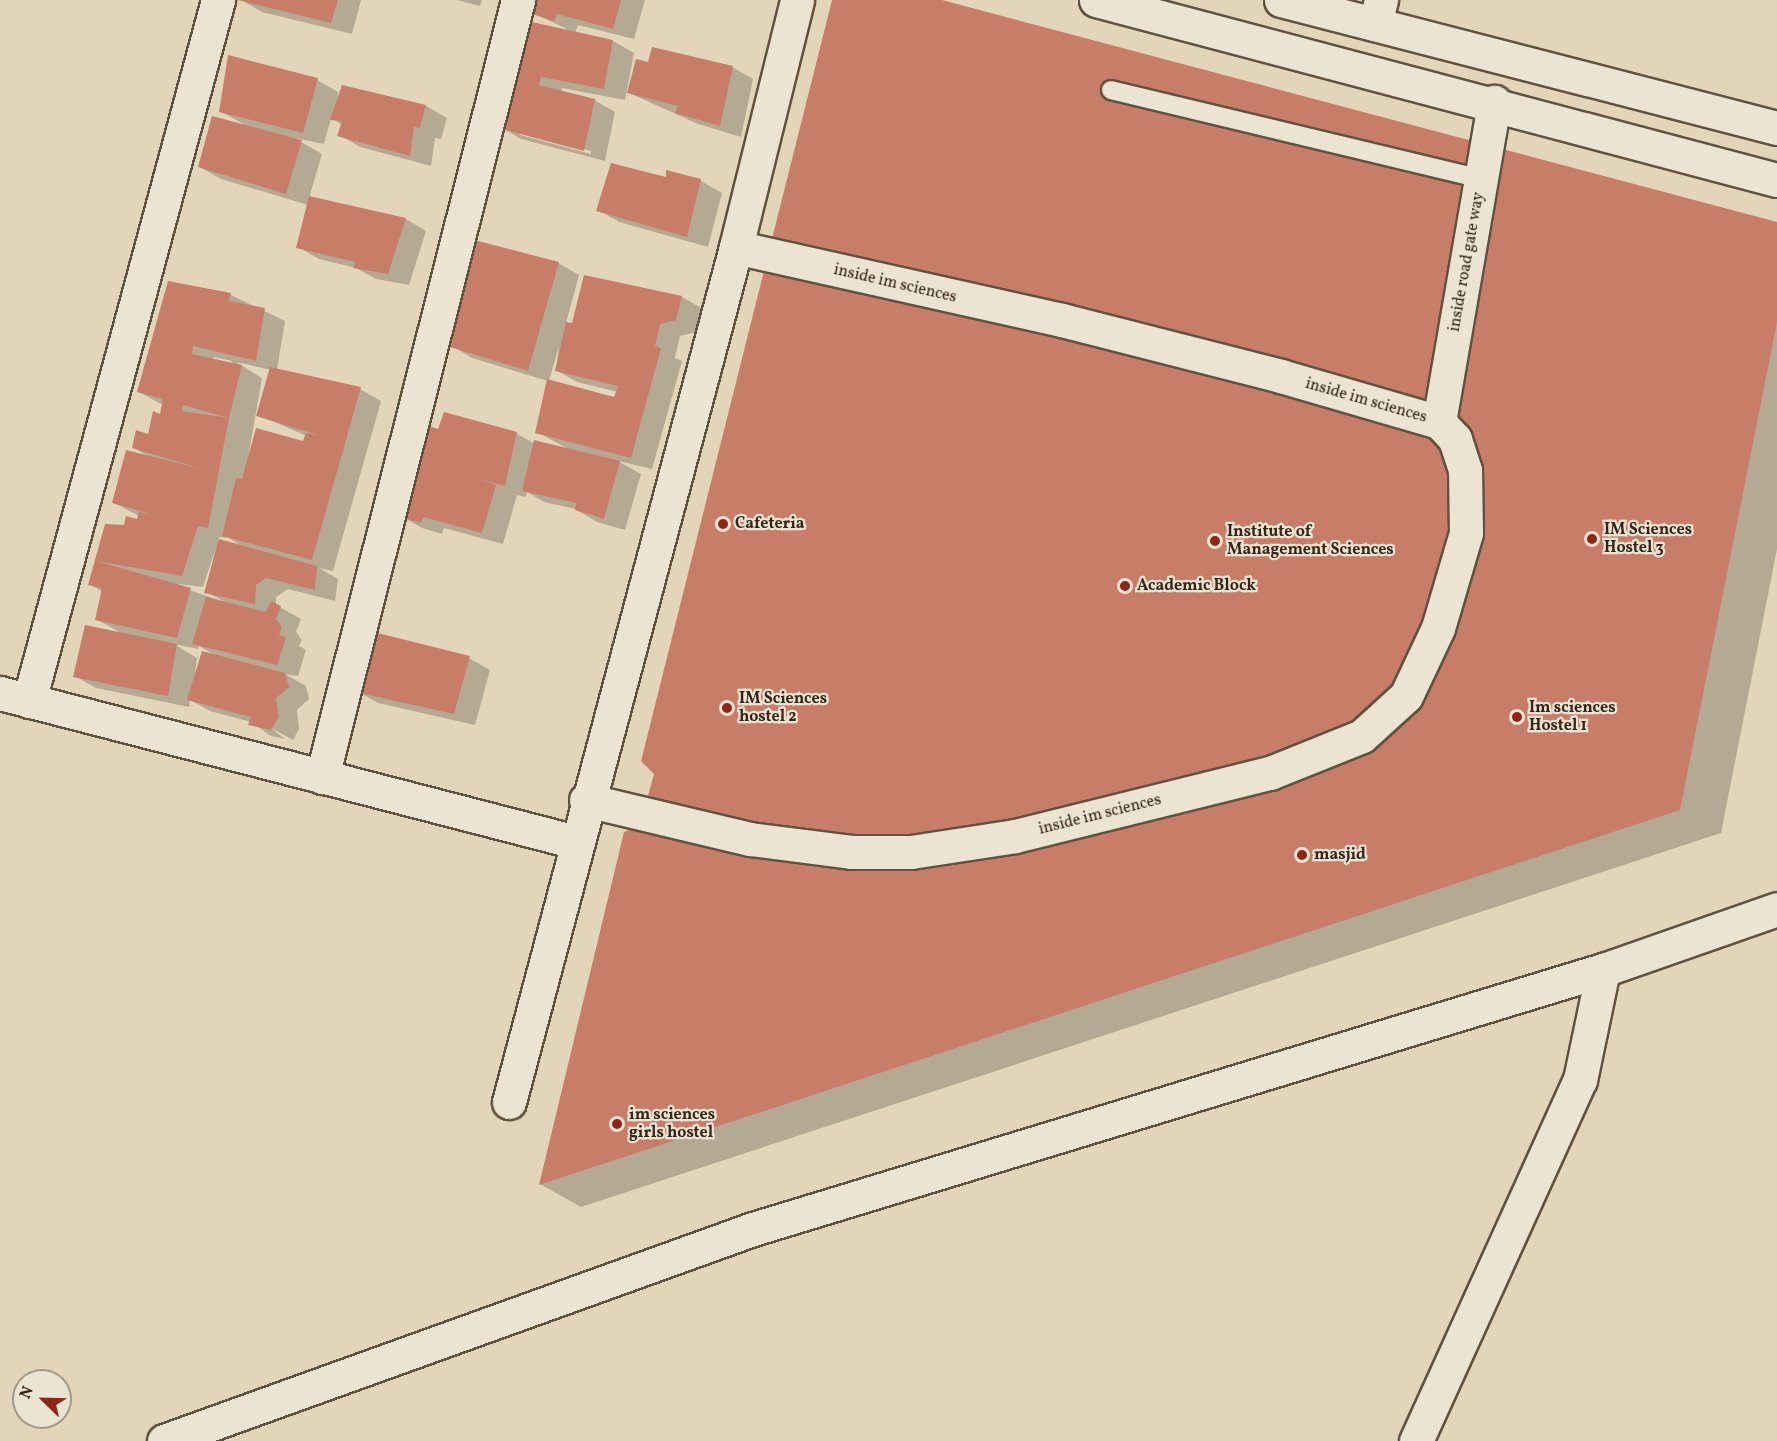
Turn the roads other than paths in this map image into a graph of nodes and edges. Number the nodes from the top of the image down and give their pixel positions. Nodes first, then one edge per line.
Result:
1 (218, 0) edge
2 (518, 0) edge
3 (797, 0) edge
4 (1096, 0) edge
5 (1281, 0) edge
6 (1378, 12) edge
7 (1504, 58) junction
8 (1111, 90) dead end
9 (1494, 102) junction
10 (1777, 128) edge
11 (1482, 179) junction
12 (1777, 180) edge
13 (736, 248) junction
14 (1439, 422) junction
15 (15, 697) edge
16 (322, 777) junction
17 (586, 800) junction
18 (576, 842) junction
19 (1777, 909) edge
20 (1603, 970) junction
21 (509, 1102) dead end
22 (164, 1441) edge
23 (1416, 1441) edge

1 - 15 street
2 - 16 street
3 - 13 street
4 - 9 street
5 - 6 street
6 - 7 street
7 - 9 street, inside road gate way
7 - 10 street
8 - 11 lane
9 - 11 street, inside road gate way
9 - 12 street
11 - 14 street, inside road gate way
13 - 14 street, inside im sciences
13 - 17 street
14 - 17 street, inside im sciences
15 - 16 street
16 - 18 street
17 - 18 street
18 - 21 street
19 - 20 street
20 - 22 street
20 - 23 street

